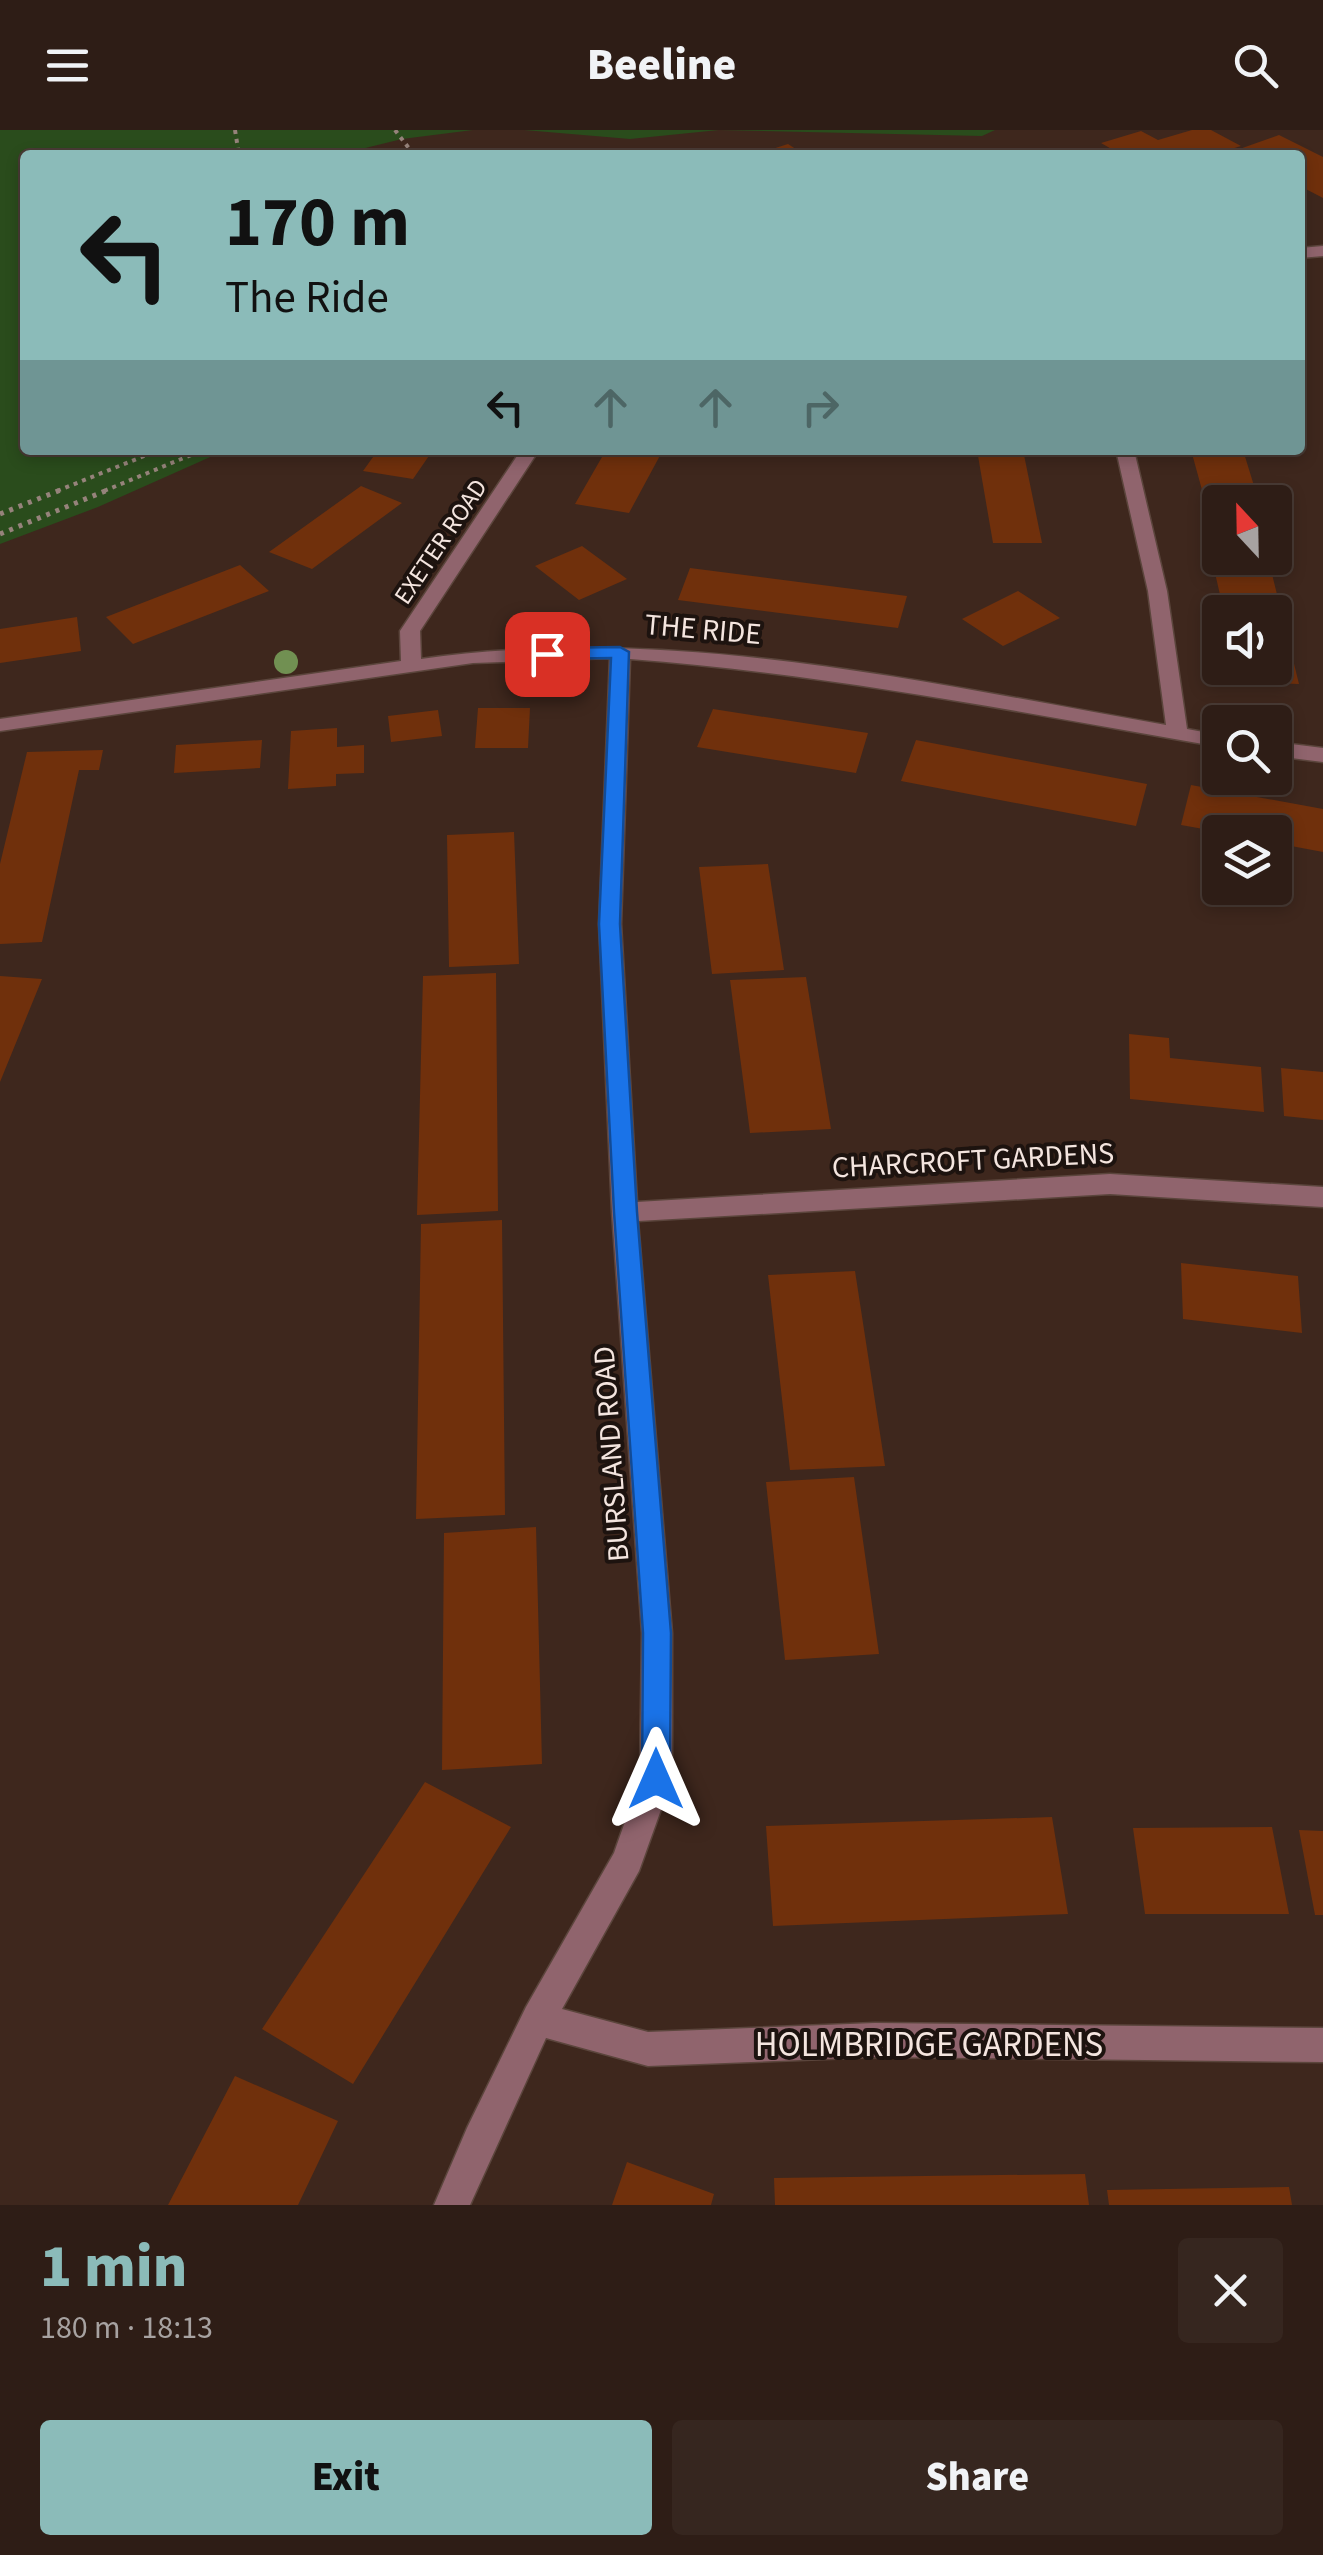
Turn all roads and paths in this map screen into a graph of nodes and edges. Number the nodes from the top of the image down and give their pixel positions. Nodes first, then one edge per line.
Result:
1 (395, 130) edge
2 (410, 150) edge
3 (148, 455) edge
4 (190, 455) edge
5 (527, 455) edge
6 (1127, 455) edge
7 (0, 514) edge
8 (0, 534) edge
9 (620, 652) junction
10 (412, 664) junction
11 (0, 726) edge
12 (1178, 735) junction
13 (1202, 738) edge
14 (1292, 751) edge
15 (1323, 755) edge
16 (1323, 1197) edge
17 (625, 1212) junction
18 (538, 2019) junction
19 (1323, 2045) edge
20 (452, 2205) edge

1 - 2 path
3 - 7 path
4 - 8 path
5 - 10 street, EXETER ROAD
6 - 12 street
9 - 10 street, THE RIDE
9 - 12 street, THE RIDE
9 - 17 street, BURSLAND ROAD
10 - 11 street, THE RIDE
12 - 13 street, THE RIDE
14 - 15 street
16 - 17 street, CHARCROFT GARDENS
17 - 18 street, BURSLAND ROAD
18 - 19 street, HOLMBRIDGE GARDENS
18 - 20 street, BURSLAND ROAD

